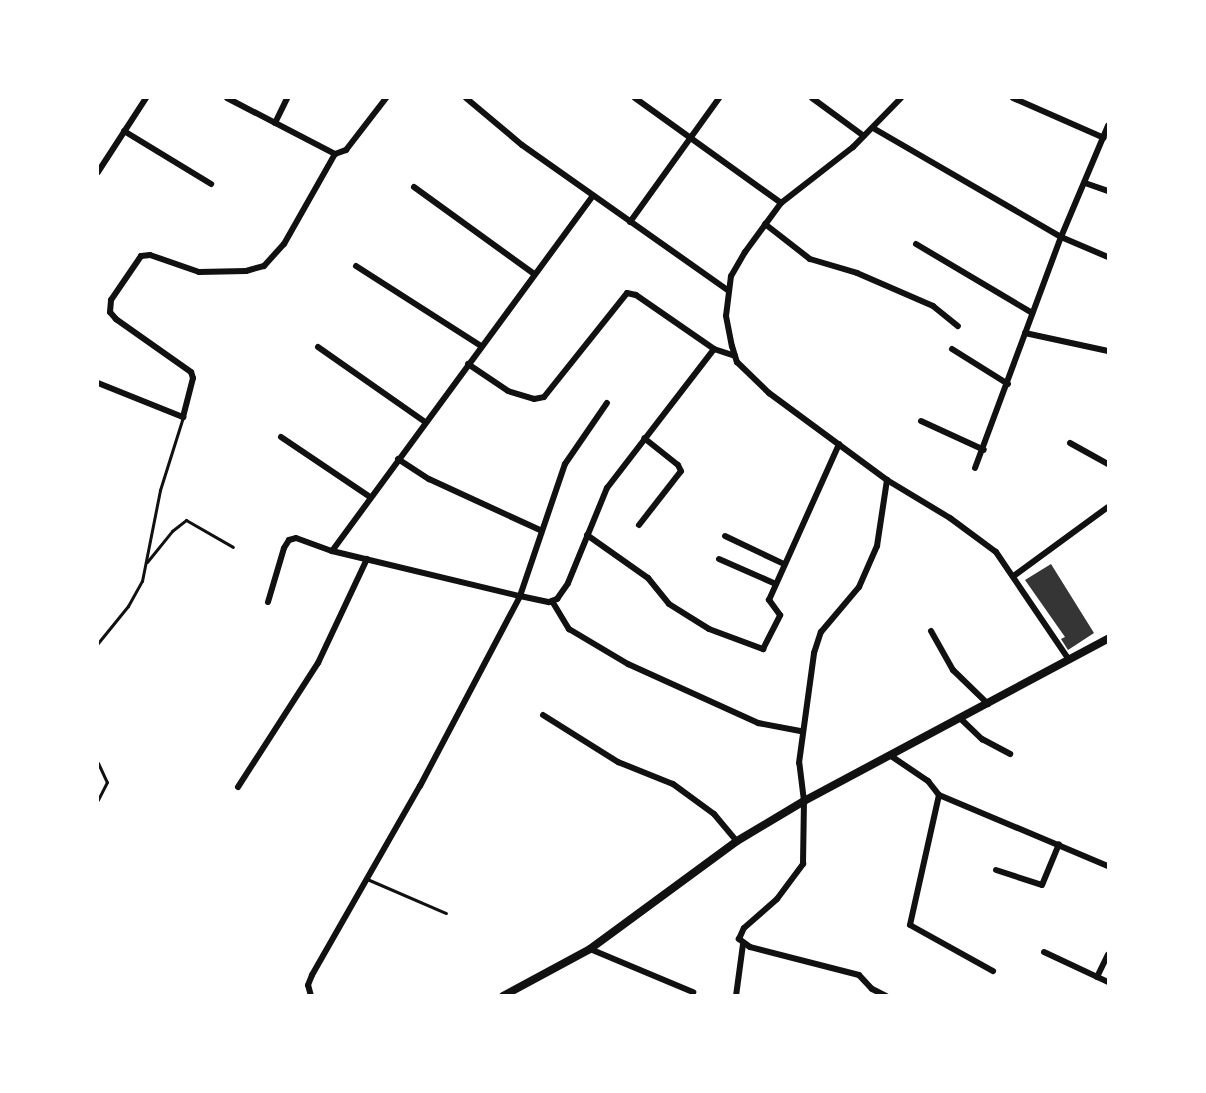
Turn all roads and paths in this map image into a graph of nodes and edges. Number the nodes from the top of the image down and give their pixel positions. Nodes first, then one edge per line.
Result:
1 (146, 98) edge
2 (226, 98) edge
3 (287, 98) edge
4 (387, 98) edge
5 (468, 98) edge
6 (635, 98) edge
7 (719, 98) edge
8 (812, 98) edge
9 (901, 98) edge
10 (1013, 98) edge
11 (275, 123) junction
12 (1108, 126) edge
13 (873, 128) junction
14 (124, 131) junction
15 (864, 136) junction
16 (1104, 138) junction
17 (690, 139) junction
18 (335, 154) junction
19 (98, 172) edge
20 (1084, 183) junction
21 (211, 184) dead end
22 (414, 187) dead end
23 (1108, 191) edge
24 (593, 196) junction
25 (781, 203) junction
26 (630, 222) junction
27 (765, 224) junction
28 (1061, 237) junction
29 (916, 244) dead end
30 (1108, 257) edge
31 (356, 266) dead end
32 (534, 274) junction
33 (729, 291) junction
34 (1032, 313) junction
35 (958, 326) dead end
36 (1025, 333) junction
37 (481, 346) junction
38 (318, 347) dead end
39 (714, 349) junction
40 (952, 349) dead end
41 (1108, 351) edge
42 (735, 356) junction
43 (468, 364) junction
44 (98, 383) edge
45 (1008, 384) junction
46 (607, 403) dead end
47 (183, 417) junction
48 (921, 421) dead end
49 (425, 422) junction
50 (281, 437) dead end
51 (644, 438) junction
52 (1070, 443) dead end
53 (839, 444) junction
54 (984, 450) junction
55 (398, 459) junction
56 (1108, 464) edge
57 (975, 468) dead end
58 (887, 480) junction
59 (370, 497) junction
60 (1108, 507) edge
61 (639, 525) dead end
62 (542, 531) junction
63 (587, 535) junction
64 (725, 536) dead end
65 (232, 547) dead end
66 (332, 551) junction
67 (367, 559) junction
68 (719, 559) dead end
69 (146, 563) junction
70 (784, 564) junction
71 (1015, 576) junction
72 (776, 584) junction
73 (520, 596) junction
74 (552, 601) junction
75 (268, 602) dead end
76 (931, 631) dead end
77 (1108, 639) edge
78 (98, 643) edge
79 (1069, 660) junction
80 (988, 705) junction
81 (543, 715) dead end
82 (962, 720) junction
83 (800, 731) junction
84 (1010, 754) dead end
85 (891, 756) junction
86 (98, 763) edge
87 (238, 787) dead end
88 (939, 795) junction
89 (98, 800) edge
90 (804, 801) junction
91 (737, 841) junction
92 (1059, 844) junction
93 (1108, 866) edge
94 (996, 870) dead end
95 (367, 879) junction
96 (446, 914) dead end
97 (743, 944) junction
98 (590, 949) junction
99 (1044, 952) dead end
100 (1108, 954) edge
101 (993, 971) dead end
102 (1097, 977) junction
103 (1108, 982) edge
104 (693, 992) dead end
105 (311, 996) edge
106 (503, 996) edge
107 (736, 996) edge
108 (886, 996) edge

1 - 14 street
2 - 11 street
3 - 11 street
4 - 18 street
5 - 24 street
6 - 17 street
7 - 17 street
8 - 15 street
9 - 13 street
10 - 16 street
11 - 18 street
12 - 16 street
13 - 15 street
13 - 28 street
14 - 19 street
14 - 21 street
15 - 25 street
16 - 20 street
17 - 25 street
17 - 26 street
18 - 47 street
20 - 23 street
20 - 28 street
22 - 32 street
24 - 26 street
24 - 32 street
25 - 27 street
26 - 33 street
27 - 33 street
27 - 35 street
28 - 30 street
28 - 34 street
29 - 34 street
31 - 37 street
32 - 37 street
33 - 42 street
34 - 36 street
36 - 41 street
36 - 45 street
37 - 43 street
38 - 49 street
39 - 42 street
39 - 43 street
39 - 51 street
40 - 45 street
42 - 53 street
43 - 49 street
44 - 47 street
45 - 54 street
46 - 62 street
47 - 69 lane
48 - 54 street
49 - 55 street
50 - 59 street
51 - 61 street
51 - 63 street
52 - 56 street
53 - 58 street
53 - 70 street
54 - 57 street
55 - 59 street
55 - 62 street
58 - 71 street
58 - 83 street
59 - 66 street
60 - 71 street
62 - 73 street
63 - 72 street
63 - 74 street
64 - 70 street
65 - 69 lane
66 - 67 street
66 - 75 street
67 - 73 street
67 - 87 street
68 - 72 street
69 - 78 lane
70 - 72 street
71 - 79 street
73 - 74 street
73 - 95 street
74 - 83 street
76 - 80 street
77 - 79 street
79 - 80 street
80 - 82 street
81 - 91 street
82 - 84 street
82 - 85 street
83 - 90 street
85 - 88 street
85 - 90 street
86 - 89 lane
88 - 92 street
88 - 101 street
90 - 91 street
90 - 97 street
91 - 98 street
92 - 93 street
92 - 94 street
95 - 96 lane
95 - 105 street
97 - 107 street
97 - 108 street
98 - 104 street
98 - 106 street
99 - 102 street
100 - 102 street
102 - 103 street

